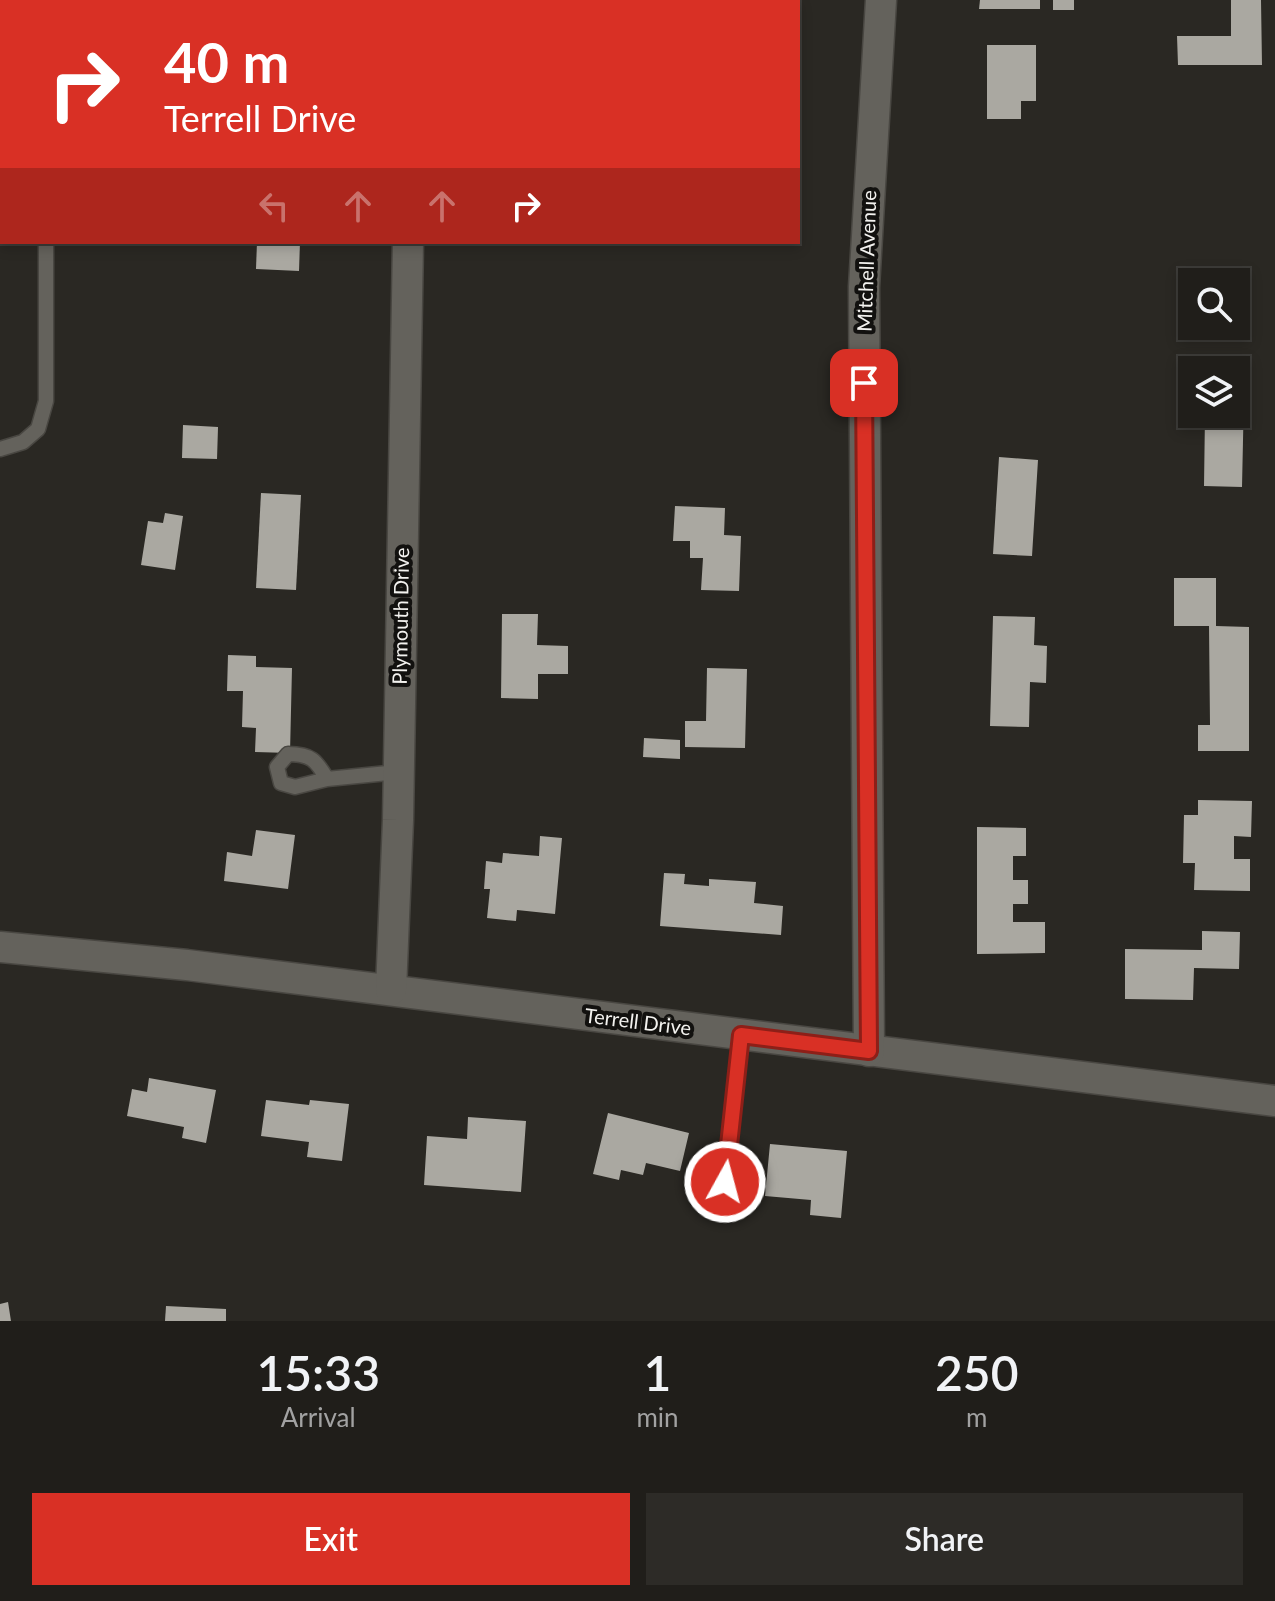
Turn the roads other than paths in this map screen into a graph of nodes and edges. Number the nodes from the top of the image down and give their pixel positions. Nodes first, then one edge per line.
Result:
1 (881, 0) edge
2 (46, 244) edge
3 (408, 244) edge
4 (0, 449) edge
5 (398, 772) junction
6 (327, 779) dead end
7 (0, 947) edge
8 (391, 990) junction
9 (741, 1035) junction
10 (869, 1051) junction
11 (1275, 1101) edge
12 (693, 1181) dead end

1 - 10 street, Mitchell Avenue
2 - 4 lane
3 - 5 street, Plymouth Drive
5 - 6 lane
5 - 8 street, Plymouth Drive
7 - 8 street, Terrell Drive
8 - 9 street, Terrell Drive
9 - 10 street, Terrell Drive
9 - 12 lane
10 - 11 street, Terrell Drive

